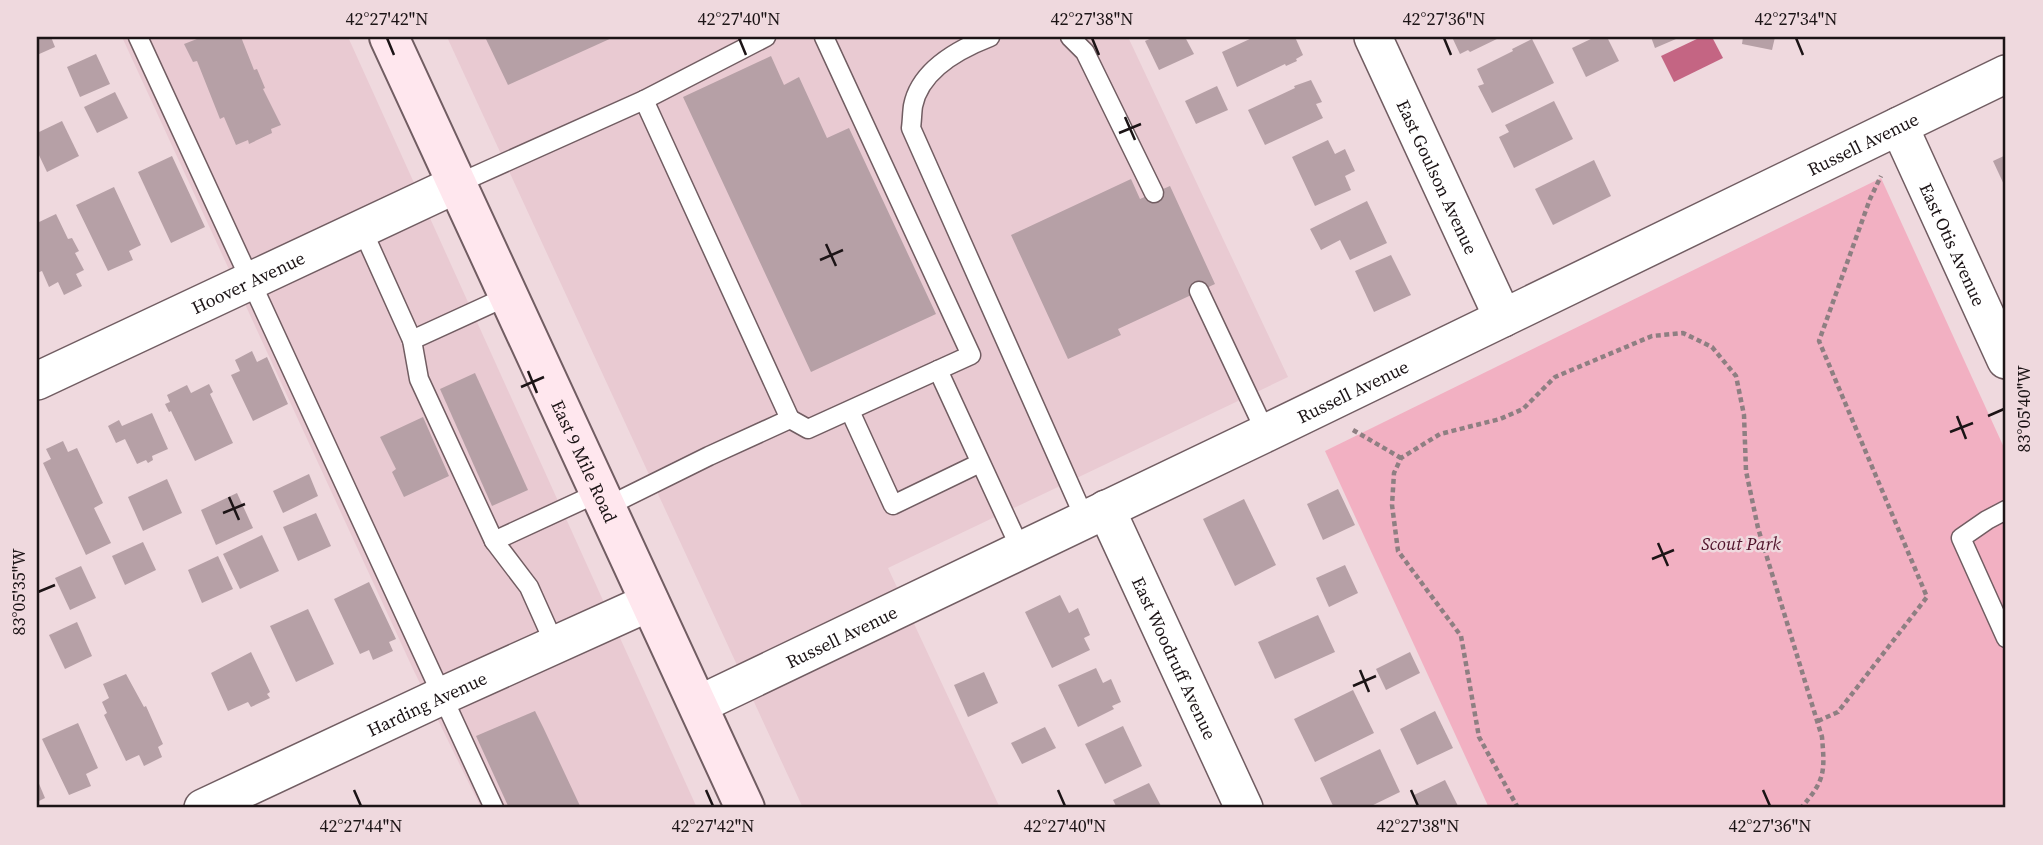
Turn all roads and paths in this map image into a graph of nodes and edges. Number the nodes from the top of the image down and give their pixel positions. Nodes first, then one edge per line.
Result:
1 (138, 37) edge
2 (389, 37) edge
3 (766, 37) edge
4 (824, 37) edge
5 (990, 37) edge
6 (1070, 37) edge
7 (1373, 37) edge
8 (2006, 74) edge
9 (644, 100) junction
10 (1899, 126) junction
11 (1882, 174) dead end
12 (457, 184) junction
13 (1154, 193) dead end
14 (362, 229) junction
15 (252, 280) junction
16 (1199, 291) dead end
17 (508, 296) junction
18 (1503, 318) junction
19 (412, 340) junction
20 (2006, 360) edge
21 (939, 370) junction
22 (37, 381) edge
23 (850, 411) junction
24 (790, 419) junction
25 (1351, 428) dead end
26 (1266, 433) junction
27 (1401, 458) junction
28 (981, 463) junction
29 (603, 500) junction
30 (2006, 510) edge
31 (1095, 514) junction
32 (494, 541) junction
33 (1021, 550) junction
34 (650, 602) junction
35 (2006, 638) edge
36 (555, 645) junction
37 (442, 696) junction
38 (698, 705) junction
39 (1818, 721) junction
40 (203, 808) edge
41 (494, 808) edge
42 (745, 808) edge
43 (1244, 808) edge
44 (1518, 808) edge
45 (1801, 808) edge

1 - 15 lane
2 - 12 main road, East 9 Mile Road
3 - 9 lane
4 - 21 lane
5 - 31 lane
6 - 13 lane
7 - 18 street, East Goulson Avenue
8 - 10 street, Russell Avenue
9 - 12 lane
9 - 24 lane
10 - 18 street, Russell Avenue
10 - 20 street, East Otis Avenue
11 - 39 path
12 - 14 street, Hoover Avenue
12 - 17 main road, East 9 Mile Road
14 - 15 street, Hoover Avenue
14 - 19 lane
15 - 22 street, Hoover Avenue
15 - 37 lane
16 - 26 lane
17 - 19 lane
17 - 29 main road, East 9 Mile Road
18 - 26 street, Russell Avenue
19 - 32 lane
21 - 23 lane
21 - 28 lane
23 - 24 lane
23 - 28 lane
24 - 29 lane
25 - 27 path
26 - 31 street, Russell Avenue
27 - 39 path
27 - 44 path
28 - 33 lane
29 - 32 lane
29 - 34 main road, East 9 Mile Road
30 - 35 lane
31 - 33 street, Russell Avenue
31 - 43 street, East Woodruff Avenue
32 - 36 lane
33 - 38 street, Russell Avenue
34 - 36 street, Harding Avenue
34 - 38 main road, East 9 Mile Road
36 - 37 street, Harding Avenue
37 - 40 street, Harding Avenue
37 - 41 lane
38 - 42 main road, East 9 Mile Road
39 - 45 path

